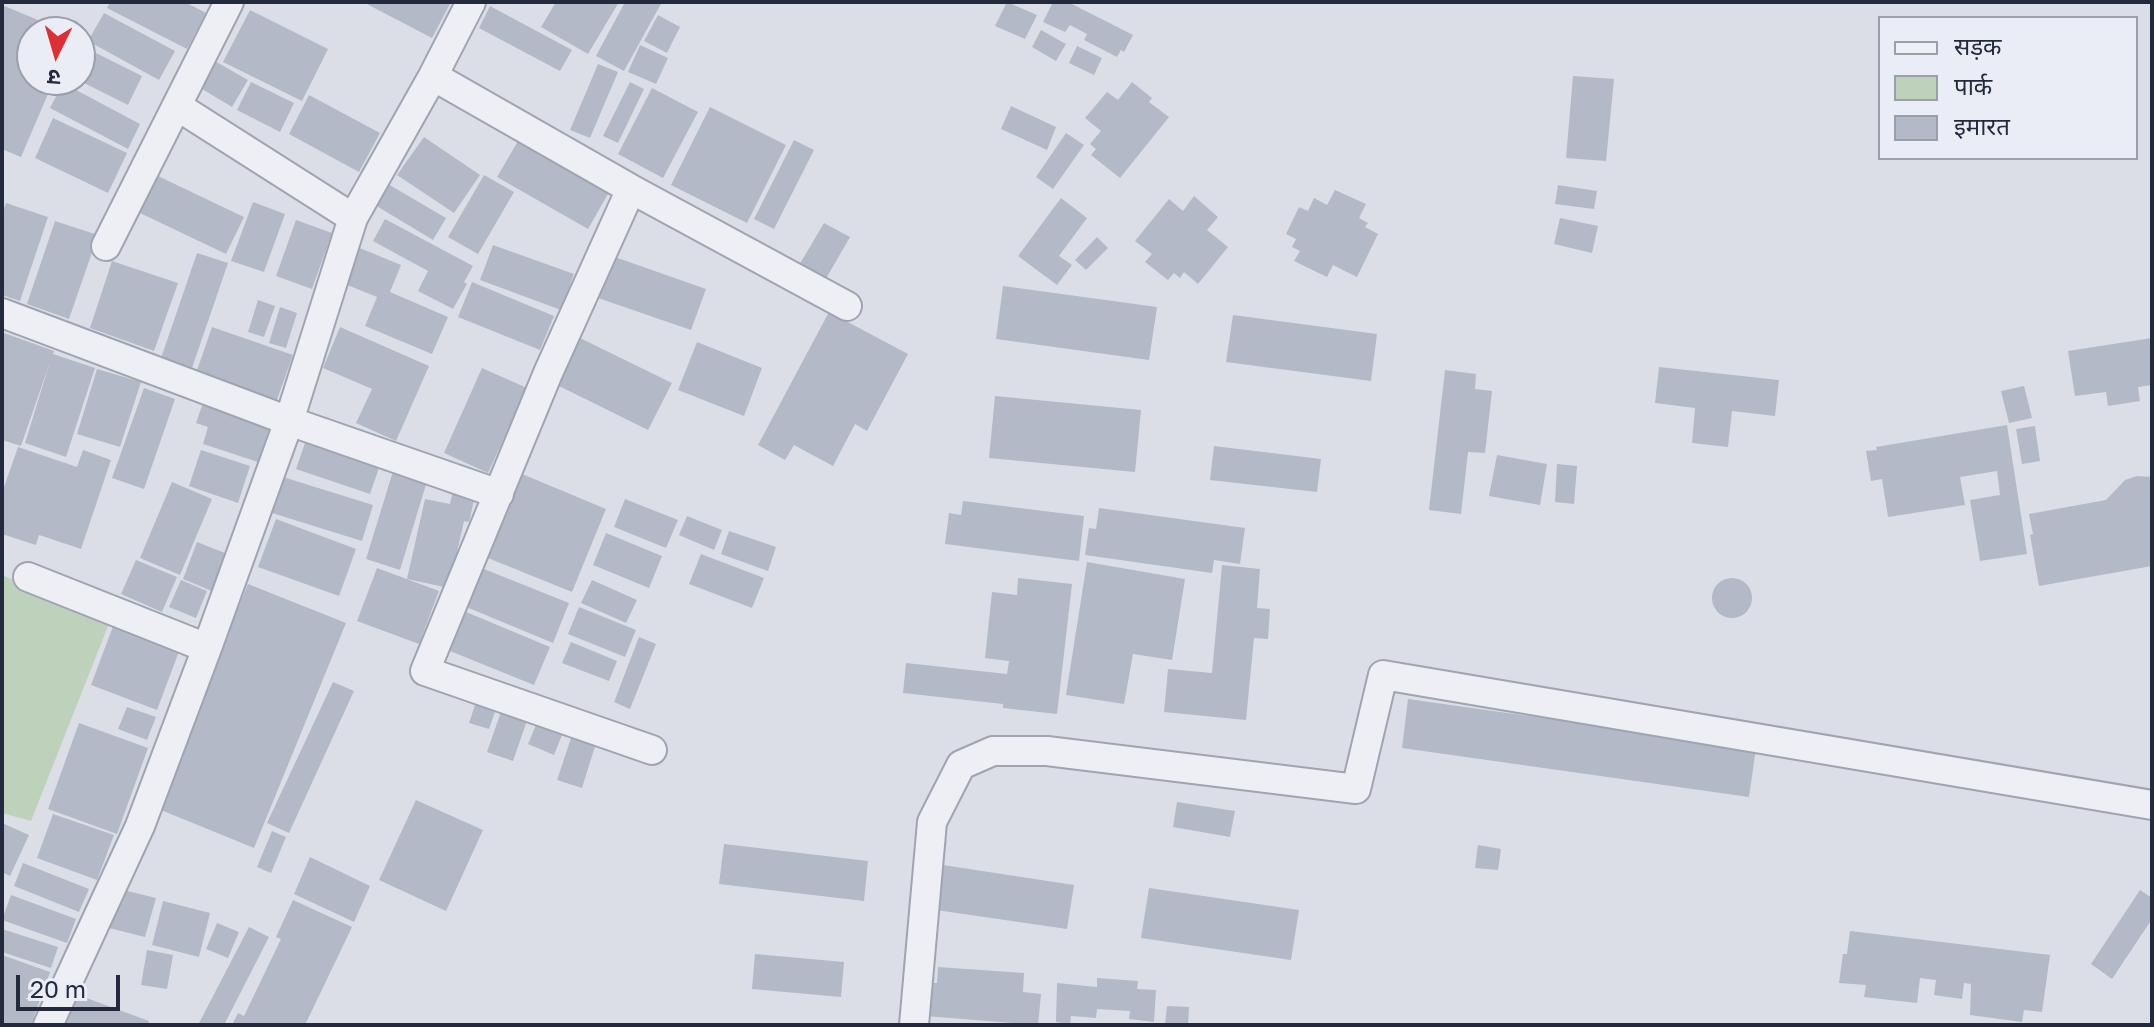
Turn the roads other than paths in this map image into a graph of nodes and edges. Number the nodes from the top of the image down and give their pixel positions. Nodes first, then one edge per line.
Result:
1 (229, 2) edge
2 (471, 2) edge
3 (433, 76) junction
4 (177, 106) junction
5 (631, 189) junction
6 (353, 218) junction
7 (106, 246) dead end
8 (847, 306) dead end
9 (2, 313) edge
10 (289, 421) junction
11 (499, 494) junction
12 (28, 577) dead end
13 (207, 648) junction
14 (652, 750) dead end
15 (2152, 805) edge
16 (48, 1025) edge
17 (914, 1025) edge

1 - 4 street
2 - 3 street
3 - 5 street
3 - 6 street
4 - 6 street
4 - 7 street
5 - 8 street
5 - 11 street
6 - 10 street
9 - 10 street
10 - 11 street
10 - 13 street
11 - 14 street
12 - 13 street
13 - 16 street
15 - 17 street

